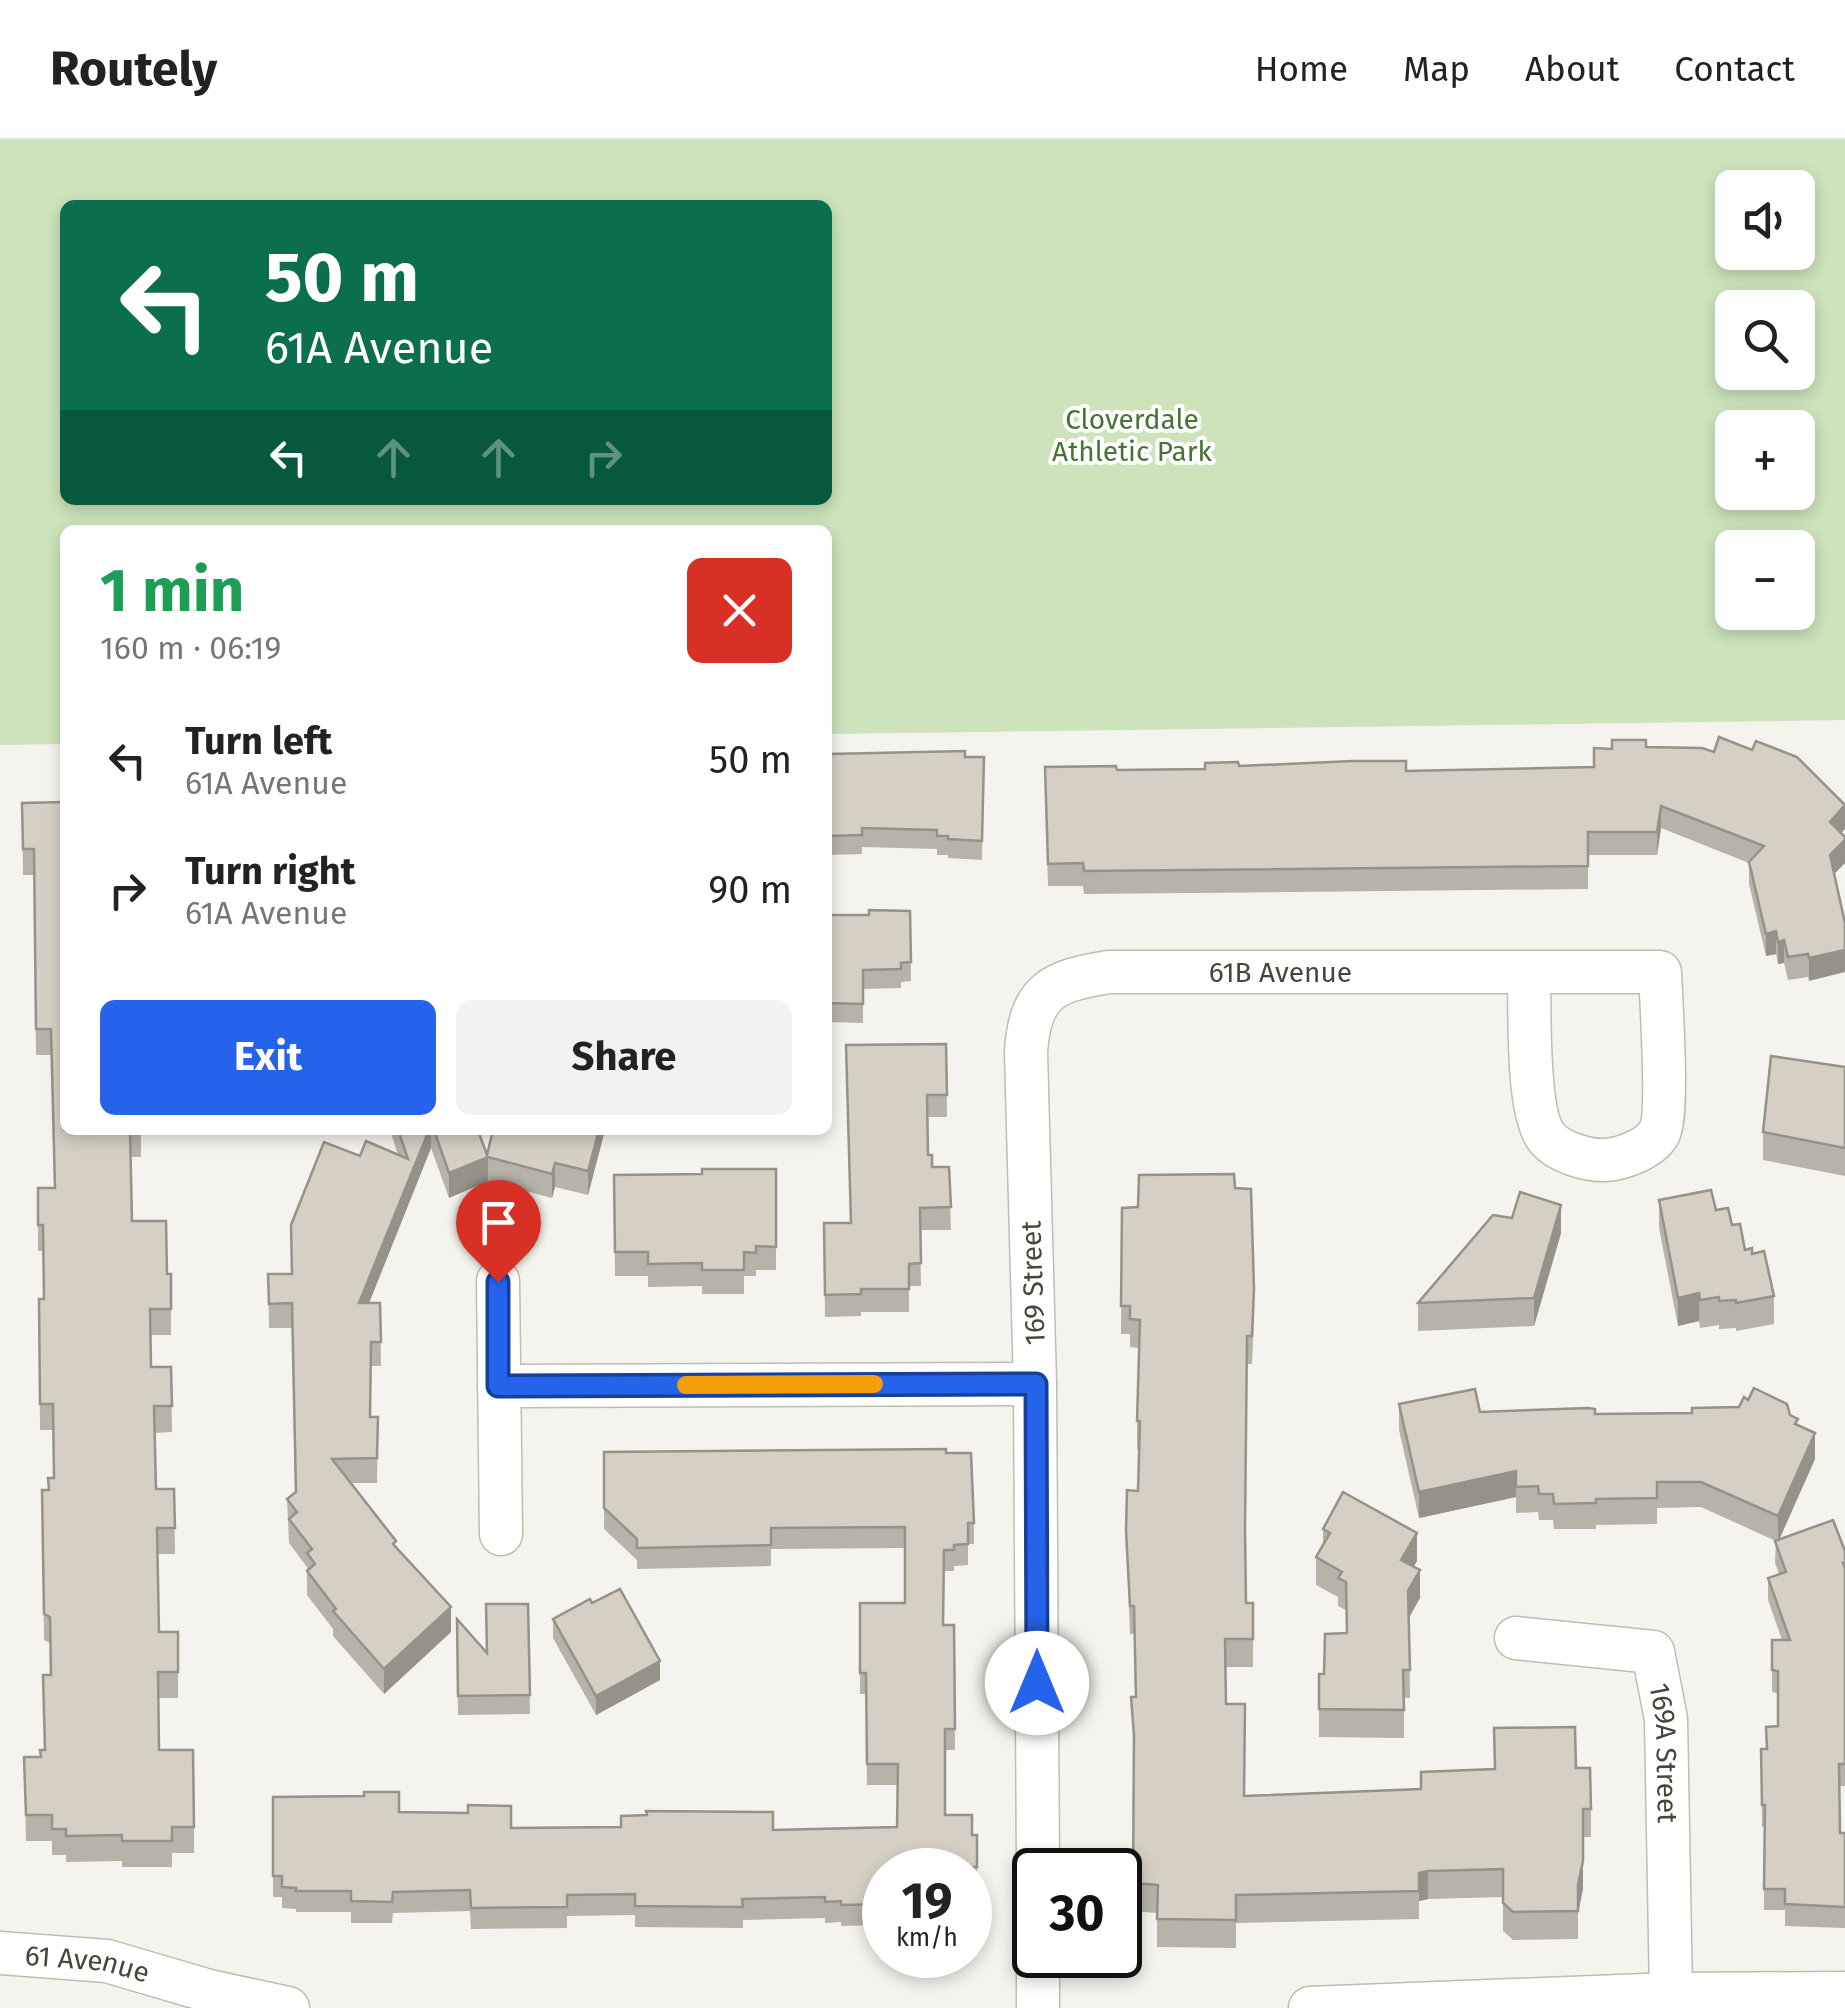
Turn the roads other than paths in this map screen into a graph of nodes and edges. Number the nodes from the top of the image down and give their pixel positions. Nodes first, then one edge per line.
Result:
1 (1529, 973) junction
2 (1039, 1000) joint
3 (498, 1282) dead end
4 (1036, 1384) junction
5 (498, 1386) junction
6 (501, 1534) dead end
7 (1516, 1638) dead end
8 (1038, 1848) edge
9 (0, 1953) edge
10 (1038, 1978) edge
11 (1845, 1993) edge
12 (1671, 1994) junction
13 (288, 2008) edge
14 (1038, 2008) edge
15 (1310, 2008) edge

1 - 1 street, 61B Avenue
1 - 2 street, 61B Avenue
2 - 4 street, 169 Street
3 - 5 street
4 - 5 street
4 - 8 street, 169 Street
5 - 6 street
7 - 12 street, 169A Street
9 - 13 street, 61 Avenue
10 - 14 street
11 - 12 street
12 - 15 street

